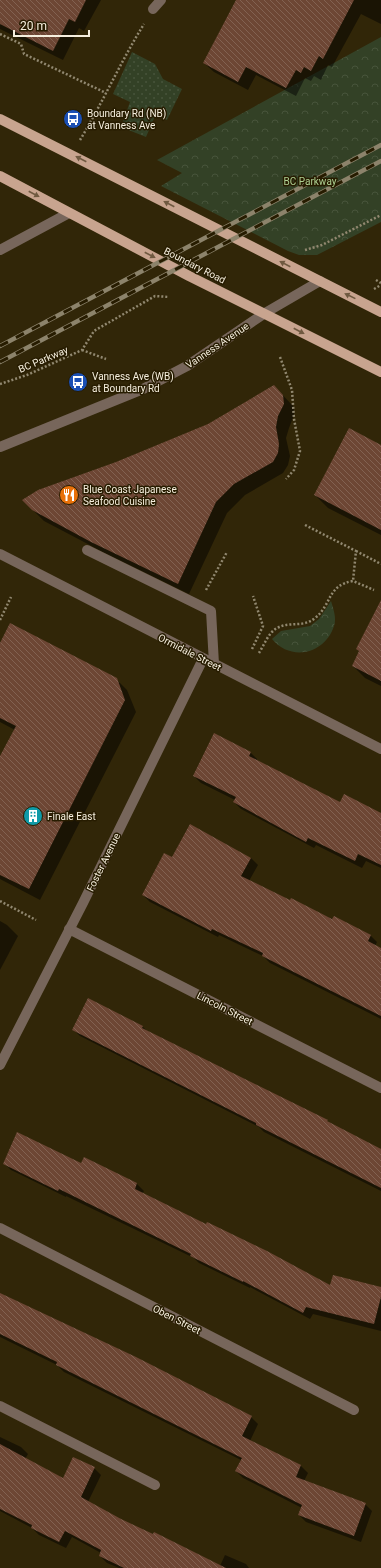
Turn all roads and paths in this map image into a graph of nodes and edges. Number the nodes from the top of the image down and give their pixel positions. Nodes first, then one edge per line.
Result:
1 (161, 0) edge
2 (153, 9) joint
3 (0, 34) edge
4 (106, 93) junction
5 (0, 119) edge
6 (72, 154) junction
7 (0, 176) edge
8 (69, 213) junction
9 (381, 215) edge
10 (0, 250) edge
11 (305, 250) dead end
12 (376, 280) dead end
13 (320, 281) junction
14 (381, 284) edge
15 (374, 289) dead end
16 (169, 296) dead end
17 (381, 312) edge
18 (265, 313) junction
19 (82, 350) junction
20 (280, 357) dead end
21 (106, 359) dead end
22 (381, 372) edge
23 (0, 384) edge
24 (0, 447) edge
25 (286, 479) dead end
26 (304, 525) dead end
27 (87, 550) dead end
28 (356, 551) junction
29 (227, 552) dead end
30 (0, 554) edge
31 (381, 564) edge
32 (353, 580) junction
33 (374, 590) dead end
34 (253, 596) dead end
35 (12, 597) dead end
36 (198, 605) junction
37 (0, 620) edge
38 (252, 649) dead end
39 (259, 653) dead end
40 (203, 659) junction
41 (214, 664) junction
42 (381, 749) edge
43 (0, 902) edge
44 (36, 920) dead end
45 (69, 929) junction
46 (0, 1065) edge
47 (381, 1088) edge
48 (0, 1228) edge
49 (0, 1406) edge
50 (354, 1410) dead end
51 (155, 1485) dead end

1 - 2 street
2 - 4 path
3 - 4 path
4 - 6 path
5 - 6 main road
13 -> 6 main road
7 -> 8 main road, Boundary Road
8 - 10 street
8 -> 18 main road, Boundary Road
9 - 11 path
12 - 14 path
17 -> 13 main road
13 - 18 street, Vanness Avenue
14 - 15 path
16 - 19 path, BC Parkway
18 -> 22 main road, Boundary Road
18 - 24 street, Vanness Avenue
19 - 21 path
19 - 23 path, BC Parkway
20 - 25 path
26 - 28 path
27 - 36 street
28 - 31 path
28 - 32 path
29 - 36 path
30 - 40 street, Ormidale Street
32 - 33 path
32 - 39 path
34 - 38 path
35 - 37 path
36 - 41 street
40 - 41 street, Ormidale Street
40 - 45 street, Foster Avenue
41 - 42 street, Ormidale Street
43 - 44 path
45 - 46 street, Foster Avenue
45 - 47 street, Lincoln Street
48 - 50 street, Oben Street
49 - 51 street

